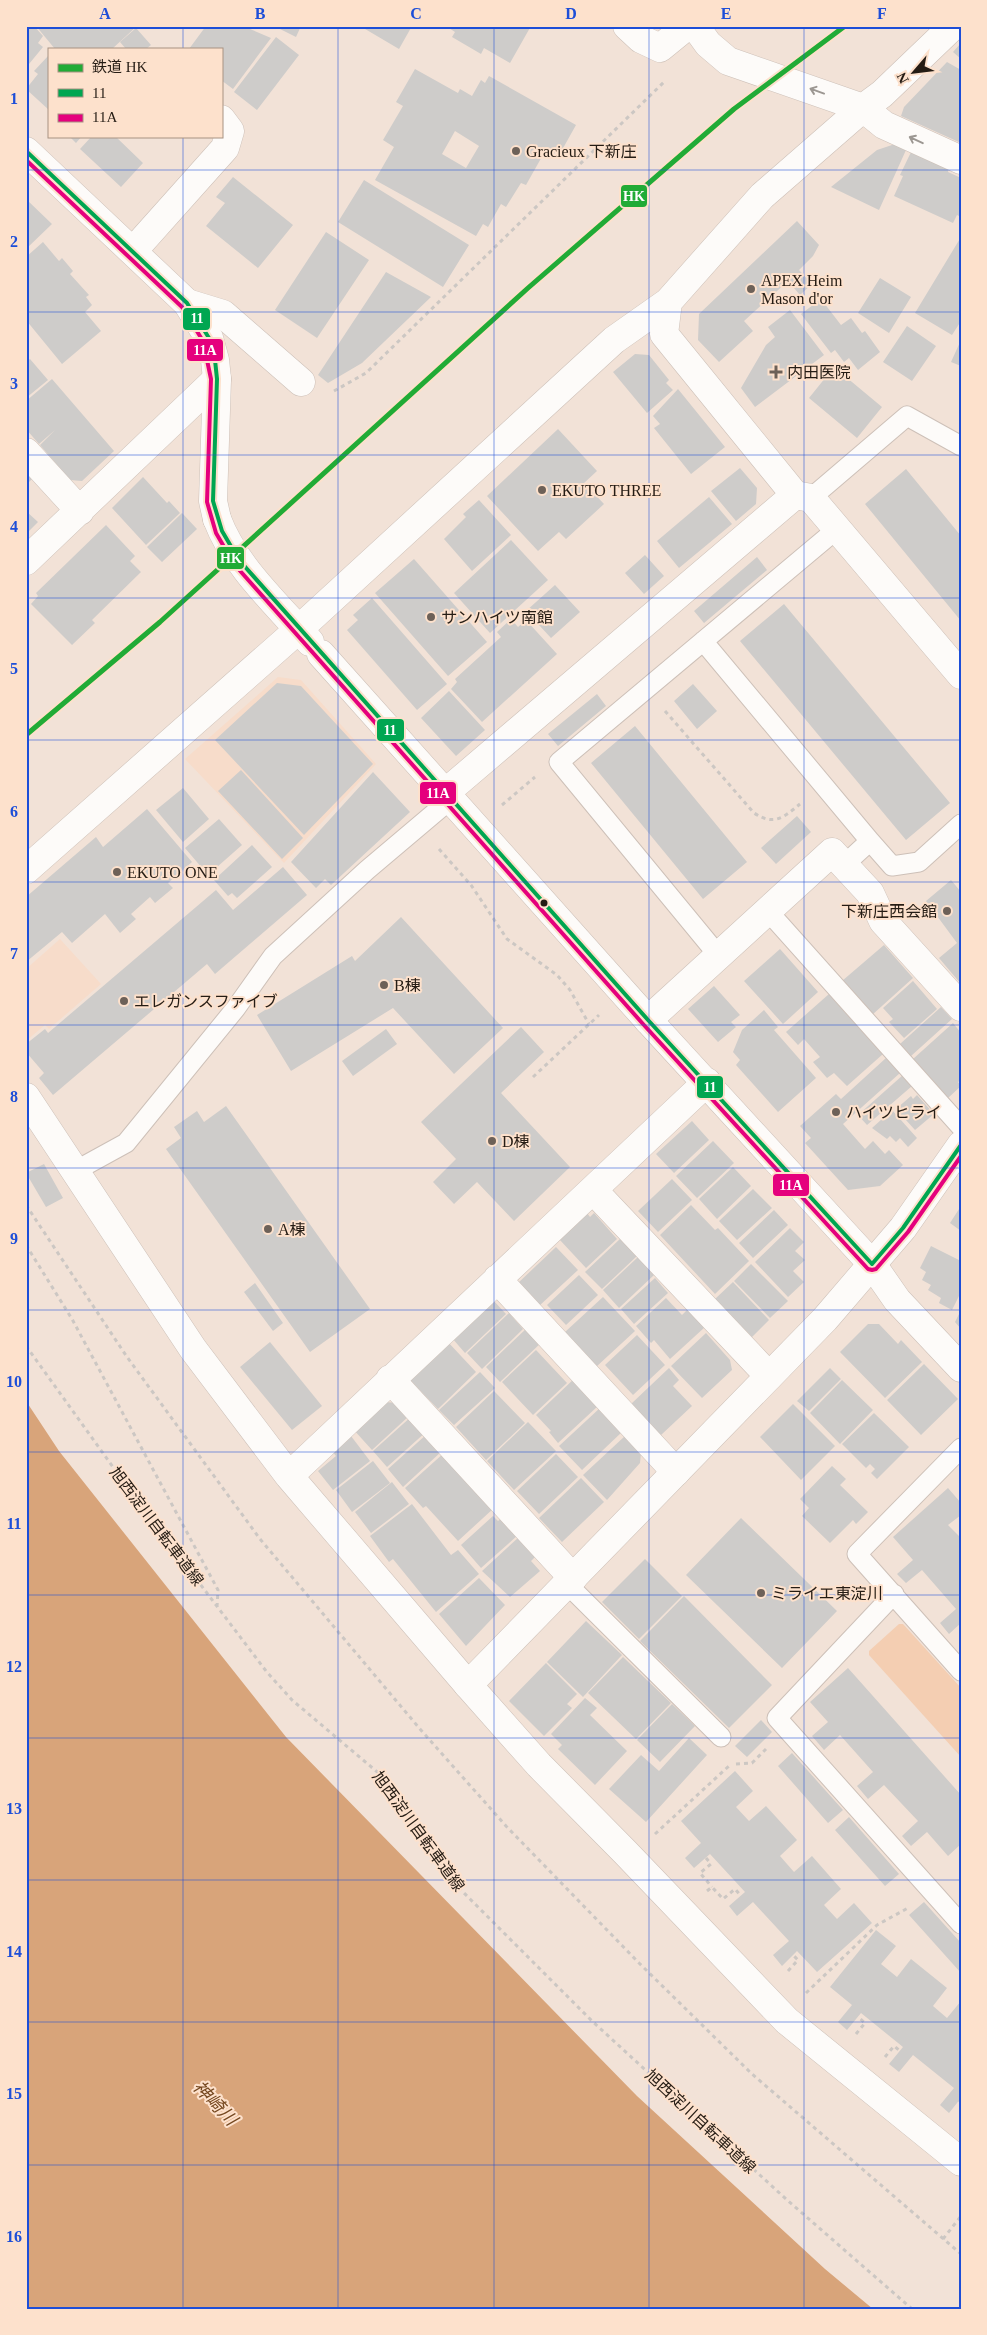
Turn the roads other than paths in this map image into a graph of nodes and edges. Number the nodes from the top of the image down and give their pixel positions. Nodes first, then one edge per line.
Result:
1 (627, 26) edge
2 (687, 26) edge
3 (696, 26) edge
4 (953, 26) edge
5 (863, 108) junction
6 (222, 120) edge
7 (26, 151) edge
8 (961, 160) edge
9 (133, 252) junction
10 (668, 302) junction
11 (187, 303) junction
12 (217, 379) junction
13 (301, 382) road end
14 (961, 446) edge
15 (26, 452) edge
16 (803, 496) junction
17 (80, 512) junction
18 (837, 529) junction
19 (26, 562) edge
20 (298, 629) junction
21 (703, 641) junction
22 (961, 675) edge
23 (448, 796) junction
24 (961, 824) edge
25 (870, 840) junction
26 (844, 865) junction
27 (26, 870) edge
28 (767, 910) junction
29 (718, 955) junction
30 (961, 1007) edge
31 (648, 1020) junction
32 (707, 1082) junction
33 (26, 1097) edge
34 (961, 1127) edge
35 (961, 1146) edge
36 (75, 1171) junction
37 (593, 1190) junction
38 (872, 1264) junction
39 (497, 1279) junction
40 (961, 1368) edge
41 (769, 1376) junction
42 (390, 1379) junction
43 (961, 1448) edge
44 (676, 1472) junction
45 (289, 1476) junction
46 (570, 1581) junction
47 (894, 1594) junction
48 (961, 1671) edge
49 (468, 1685) junction
50 (721, 1737) dead end
51 (961, 1924) edge
52 (961, 2162) edge

1 - 2 street
5 -> 3 street
4 - 5 street
8 -> 5 street
5 - 10 street
6 - 9 street
7 - 9 street
9 - 11 street
10 - 16 street
10 - 20 street
11 - 12 street
11 - 13 street
12 - 17 street
12 - 20 street
14 - 16 lane
15 - 17 street
16 - 18 street
16 - 23 street
17 - 19 street
18 - 21 lane
18 - 22 street
20 - 23 street
20 - 27 street
21 - 25 lane
21 - 29 lane
23 - 31 street
23 - 36 lane
24 - 25 lane
25 - 26 lane
26 - 28 street
26 - 30 street
28 - 29 street
28 - 34 lane
29 - 31 street
31 - 32 street
32 - 37 street
32 - 38 street
33 - 36 street
35 - 38 street
36 - 45 street
37 - 39 street
37 - 41 street
38 - 40 street
38 - 41 street
39 - 42 street
39 - 44 street
41 - 44 street
42 - 45 street
42 - 46 street
43 - 47 lane
44 - 46 street
45 - 49 street
46 - 49 street
46 - 50 lane
47 - 48 lane
47 - 51 lane
49 - 52 street

